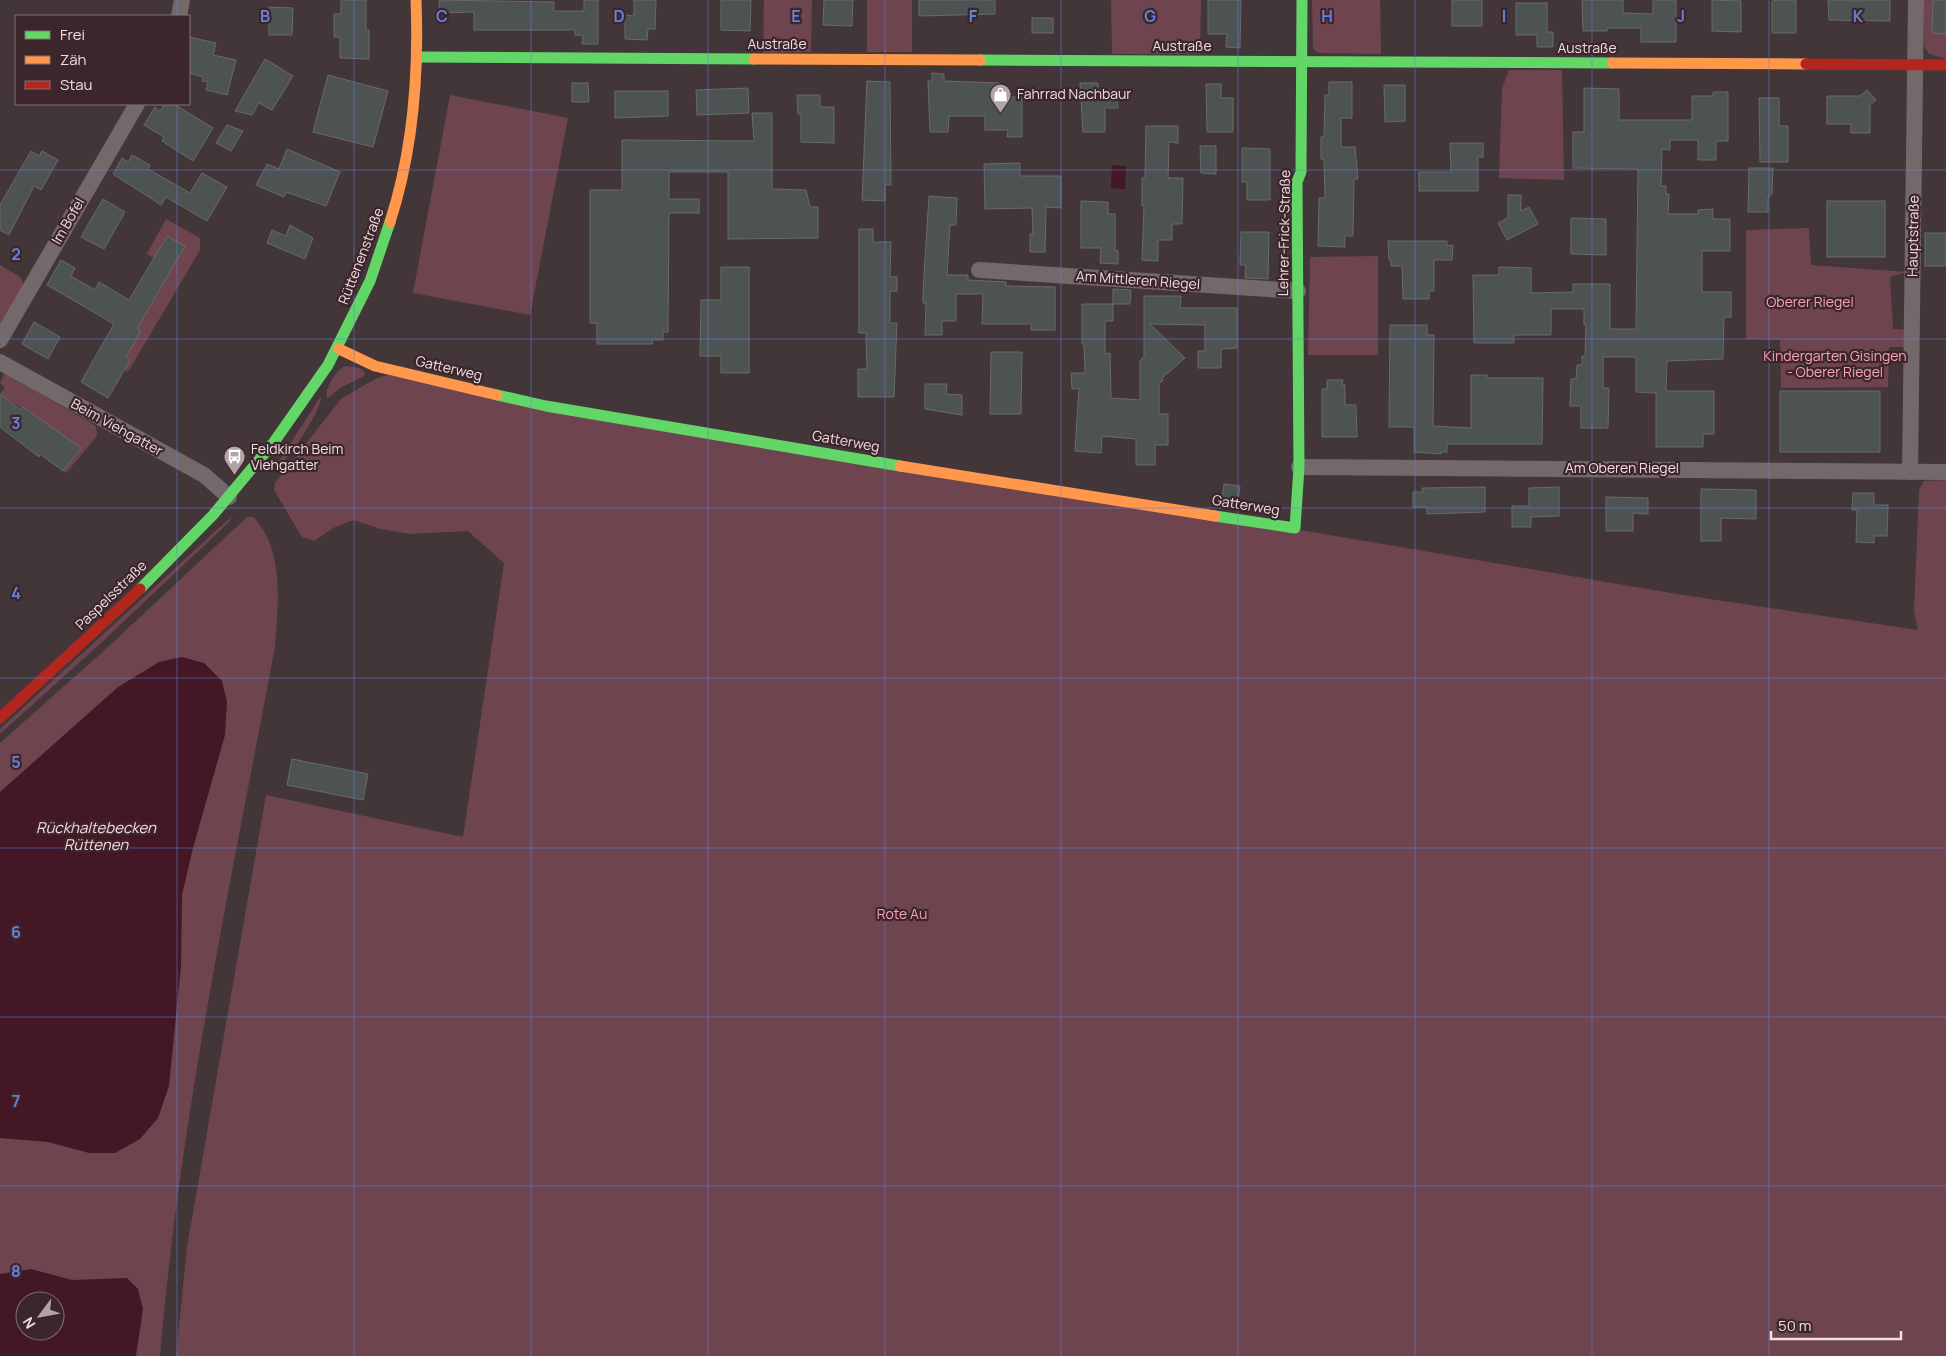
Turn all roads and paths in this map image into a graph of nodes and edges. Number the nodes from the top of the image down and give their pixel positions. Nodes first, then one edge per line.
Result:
1 (182, 0) edge
2 (416, 0) edge
3 (1302, 0) edge
4 (1916, 0) edge
5 (179, 15) edge
6 (418, 57) junction
7 (1301, 61) junction
8 (1915, 65) junction
9 (1946, 65) edge
10 (136, 105) edge
11 (979, 270) dead end
12 (1298, 291) junction
13 (0, 340) edge
14 (339, 349) junction
15 (0, 362) edge
16 (1298, 467) junction
17 (1910, 472) junction
18 (1946, 472) edge
19 (233, 492) junction
20 (0, 718) edge

1 - 5 street
2 - 6 street, Rüttenenstraße
3 - 7 street, Lehrer-Frick-Straße
4 - 8 street, Hauptstraße
6 - 7 street, Austraße
6 - 14 street, Rüttenenstraße
7 - 8 street, Austraße
7 - 12 street, Lehrer-Frick-Straße
8 - 9 street, Austraße
8 - 17 street, Hauptstraße
10 - 13 street, Im Bofel
11 - 12 street, Am Mittleren Riegel
12 - 16 street, Lehrer-Frick-Straße
14 - 16 street, Gatterweg
14 - 19 street, Rüttenenstraße
15 - 19 street, Beim Viehgatter
16 - 17 street, Am Oberen Riegel
17 - 18 street, Am Oberen Riegel
19 - 20 street, Paspelsstraße

